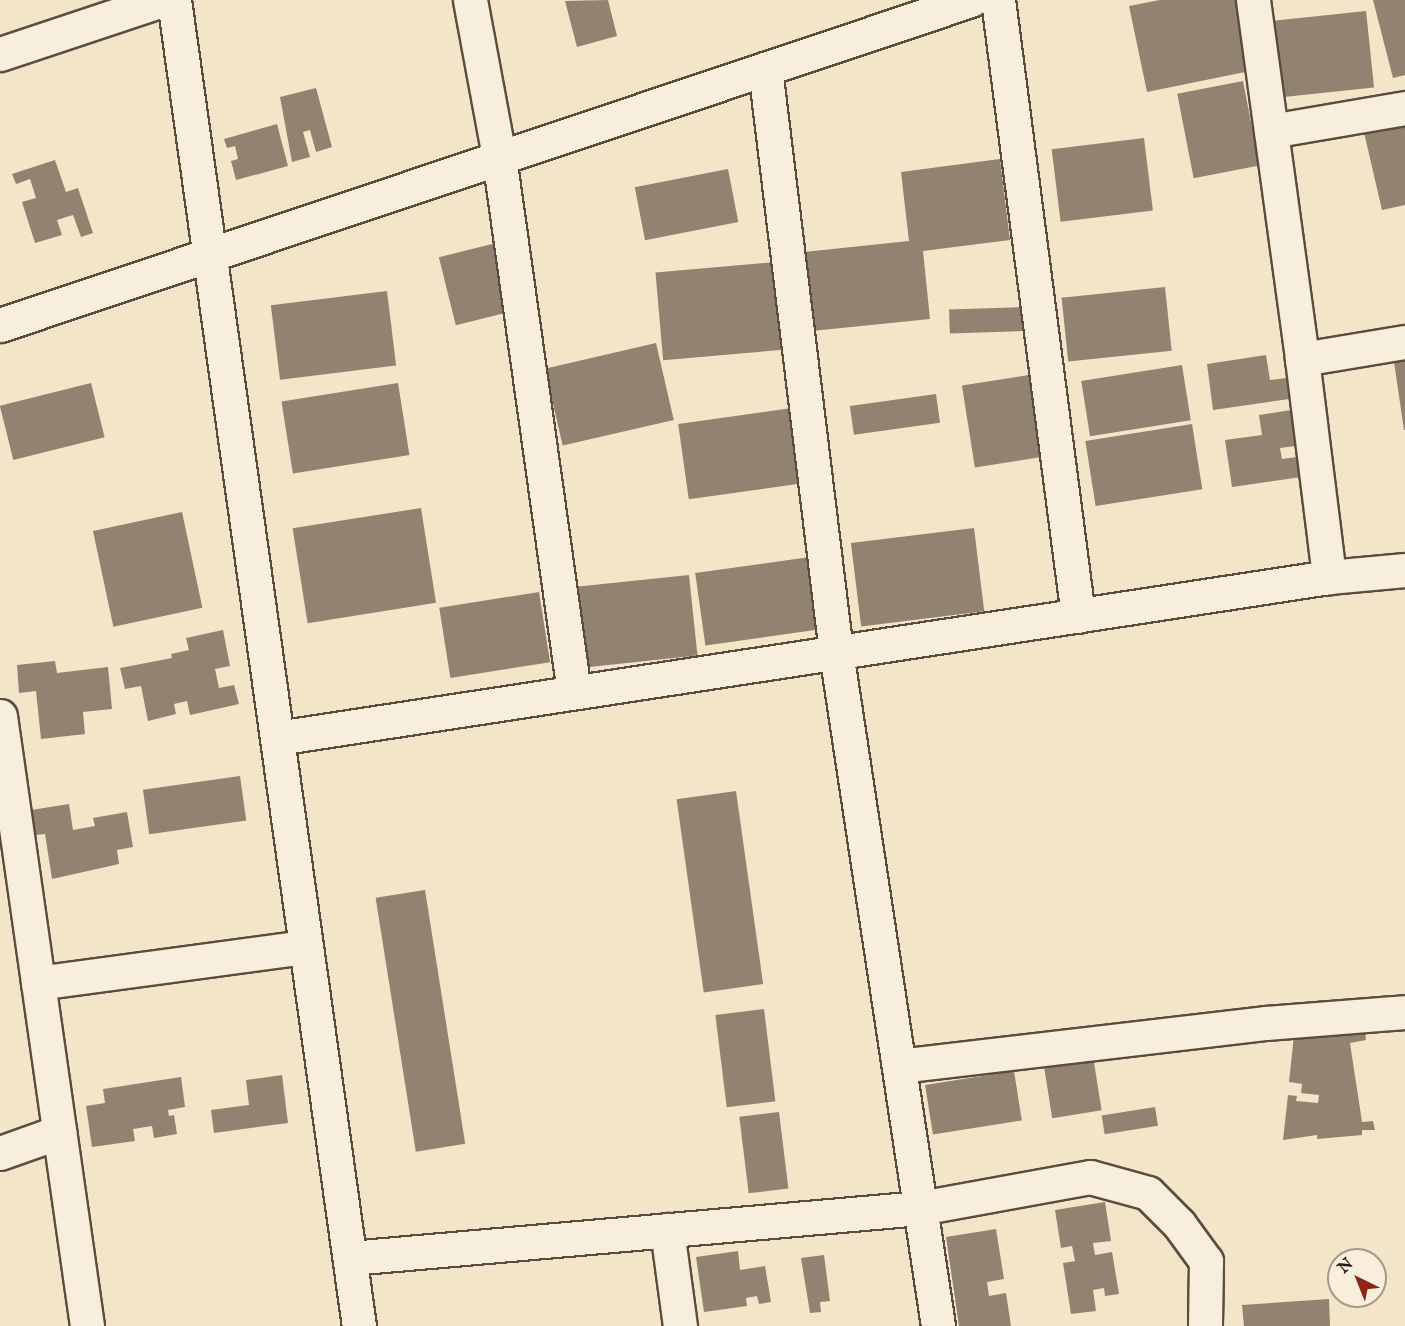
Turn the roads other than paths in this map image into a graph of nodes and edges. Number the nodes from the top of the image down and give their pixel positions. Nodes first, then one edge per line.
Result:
1 (162, 0) edge
2 (174, 0) edge
3 (470, 0) edge
4 (971, 0) edge
5 (998, 0) edge
6 (1253, 0) edge
7 (0, 54) edge
8 (765, 69) junction
9 (1405, 108) edge
10 (1271, 131) junction
11 (500, 157) junction
12 (209, 255) junction
13 (0, 325) edge
14 (1405, 342) edge
15 (1302, 359) junction
16 (1405, 570) edge
17 (1329, 578) junction
18 (1077, 616) junction
19 (836, 652) junction
20 (574, 692) junction
21 (0, 716) edge
22 (277, 738) junction
23 (13, 903) edge
24 (306, 947) junction
25 (38, 983) junction
26 (1405, 1012) edge
27 (899, 1066) junction
28 (60, 1132) junction
29 (0, 1153) edge
30 (920, 1208) junction
31 (667, 1230) junction
32 (350, 1258) junction
33 (87, 1326) edge
34 (359, 1326) edge
35 (680, 1326) edge
36 (938, 1326) edge
37 (1205, 1326) edge

1 - 7 street
2 - 12 street
3 - 11 street
4 - 8 street
5 - 18 street
6 - 10 street
8 - 11 street
8 - 19 street
9 - 10 street
10 - 15 street
11 - 12 street
11 - 20 street
12 - 13 street
12 - 22 street
14 - 15 street
15 - 17 street
16 - 17 street
17 - 18 street
18 - 19 street
19 - 20 street
19 - 27 street
20 - 22 street
21 - 23 street
22 - 24 street
23 - 25 street
24 - 25 street
24 - 32 street
25 - 28 street
26 - 27 street
27 - 30 street
28 - 29 street
28 - 33 street
30 - 31 street
30 - 36 street
30 - 37 street
31 - 32 street
31 - 35 street
32 - 34 street

